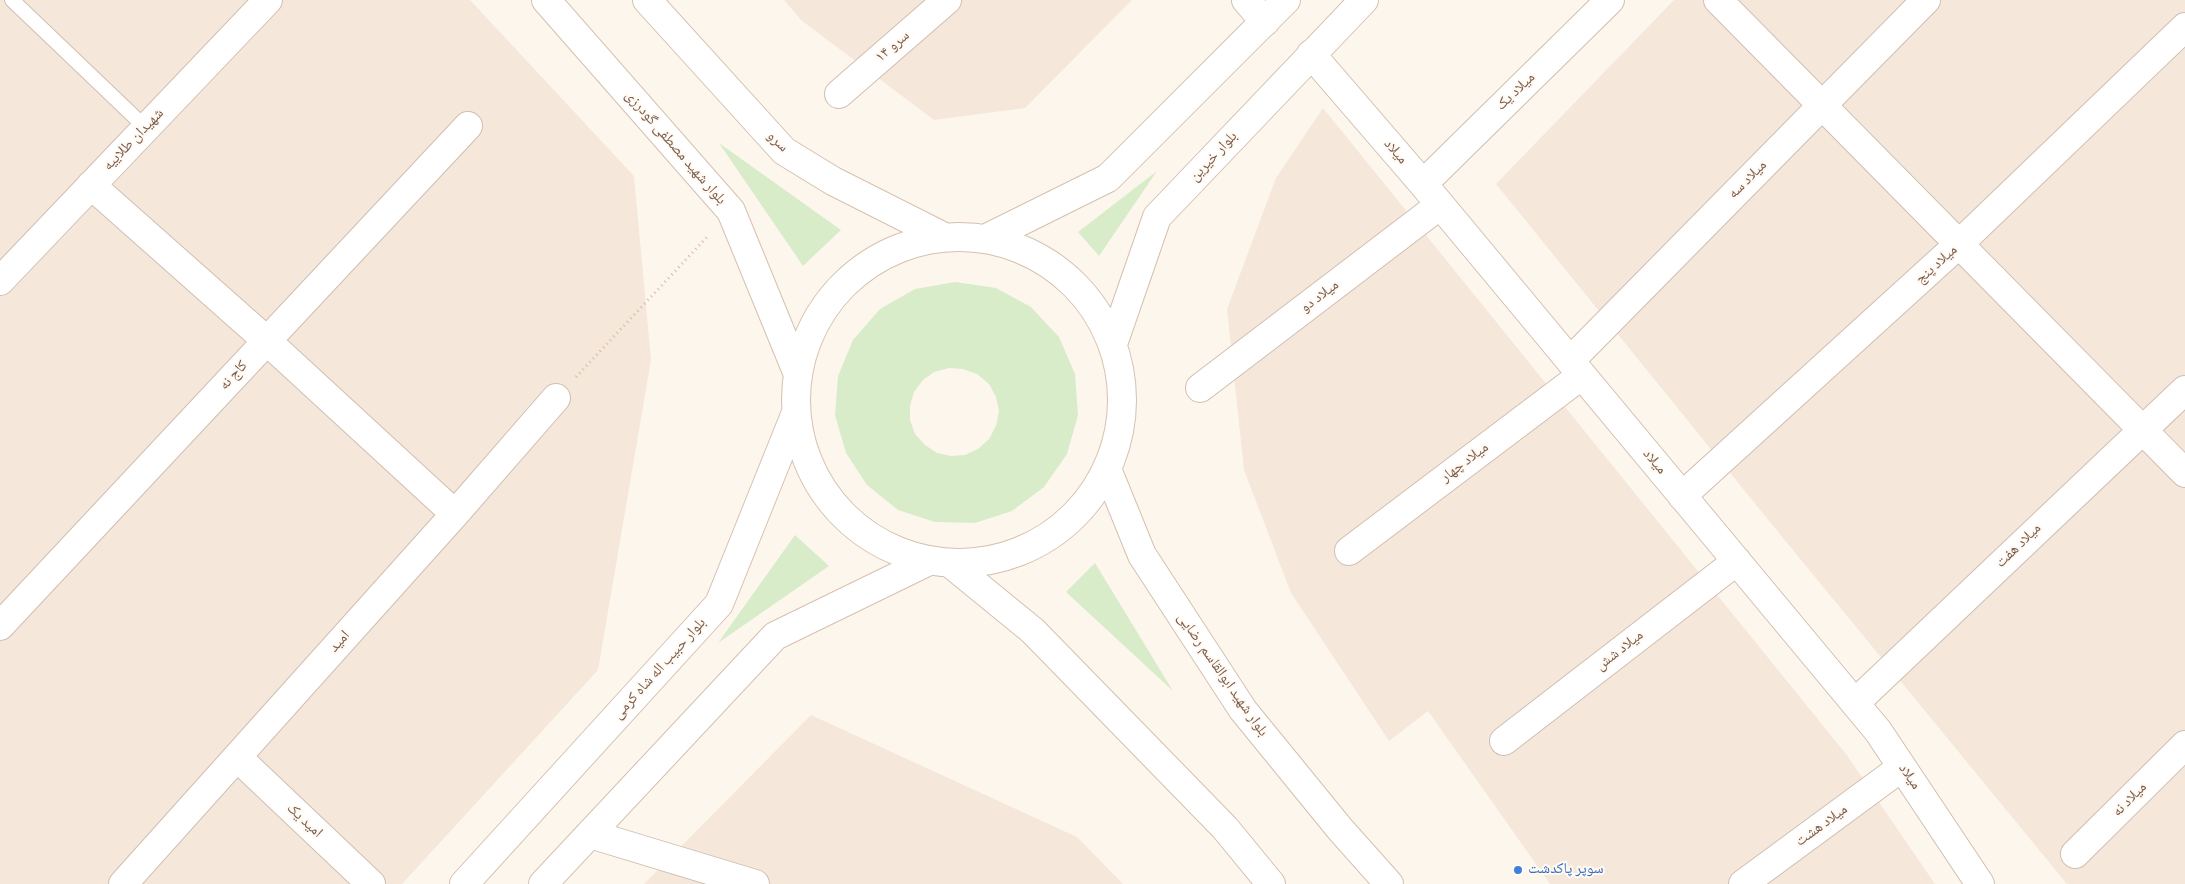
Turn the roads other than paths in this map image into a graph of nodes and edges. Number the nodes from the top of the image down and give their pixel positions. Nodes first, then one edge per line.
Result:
1 (12, 0) edge
2 (268, 0) edge
3 (546, 0) edge
4 (648, 0) edge
5 (947, 0) edge
6 (1246, 0) edge
7 (1286, 0) edge
8 (1364, 0) edge
9 (1610, 0) edge
10 (1718, 0) edge
11 (1926, 0) edge
12 (1265, 22) junction
13 (2185, 27) edge
14 (1311, 54) junction
15 (839, 94) dead end
16 (1822, 105) junction
17 (468, 126) dead end
18 (146, 128) junction
19 (1423, 184) junction
20 (91, 185) junction
21 (1440, 205) junction
22 (944, 237) junction
23 (987, 238) junction
24 (1960, 244) junction
25 (0, 281) edge
26 (267, 341) junction
27 (1113, 344) junction
28 (1576, 368) junction
29 (797, 372) junction
30 (1200, 388) dead end
31 (2185, 390) edge
32 (556, 398) road end
33 (795, 415) junction
34 (2142, 429) junction
35 (1108, 469) junction
36 (2185, 472) edge
37 (1682, 496) junction
38 (455, 514) junction
39 (1349, 551) dead end
40 (1737, 561) junction
41 (940, 563) junction
42 (0, 626) edge
43 (1855, 703) junction
44 (1504, 741) dead end
45 (2185, 745) edge
46 (237, 757) junction
47 (1902, 767) junction
48 (590, 834) junction
49 (2075, 854) dead end
50 (123, 884) edge
51 (371, 884) edge
52 (464, 884) edge
53 (543, 884) edge
54 (755, 884) edge
55 (1271, 884) edge
56 (1389, 884) edge
57 (1743, 884) edge
58 (1980, 884) edge

1 - 18 lane
2 - 18 street, شهیدان طلاییه
3 - 29 street, بلوار شهید مصطفی گودرزی
4 - 22 street, سرو
5 - 15 street, سرو ۱۴
6 - 12 street
7 - 12 street
8 - 14 street, بلوار خیرین
9 - 19 street, میلاد یک
10 - 16 street
11 - 16 street, میلاد سه
12 - 23 street
13 - 24 street, میلاد پنج
14 - 19 street, میلاد
14 - 27 street, بلوار خیرین
16 - 24 street
16 - 28 street, میلاد سه
17 - 26 street, کاج نه
18 - 20 street, شهیدان طلاییه
19 - 21 street, میلاد
20 - 25 street, شهیدان طلاییه
20 - 26 street
21 - 28 street, میلاد
21 - 30 street, میلاد دو
22 - 23 street
22 - 29 street
23 - 27 street
24 - 34 street
24 - 37 street, میلاد پنج
26 - 38 street
26 - 42 street, کاج نه
27 - 35 street
28 - 37 street, میلاد
28 - 39 street, میلاد چهار
29 - 33 street
31 - 34 street, میلاد هفت
32 - 38 street, امید
33 - 41 street
33 - 52 street, بلوار حبیب اله شاه کرمی
34 - 36 street
34 - 43 street, میلاد هفت
35 - 41 street
35 - 56 street, بلوار شهید ابوالقاسم رضایی
37 - 40 street, میلاد
38 - 46 street, امید
40 - 43 street, میلاد
40 - 44 street, میلاد شش
41 - 48 street
41 - 55 street
43 - 47 street, میلاد
45 - 49 street, میلاد نه
46 - 50 street, امید
46 - 51 street, امید یک
47 - 57 street, میلاد هشت
47 - 58 street, میلاد
48 - 53 street
48 - 54 street

